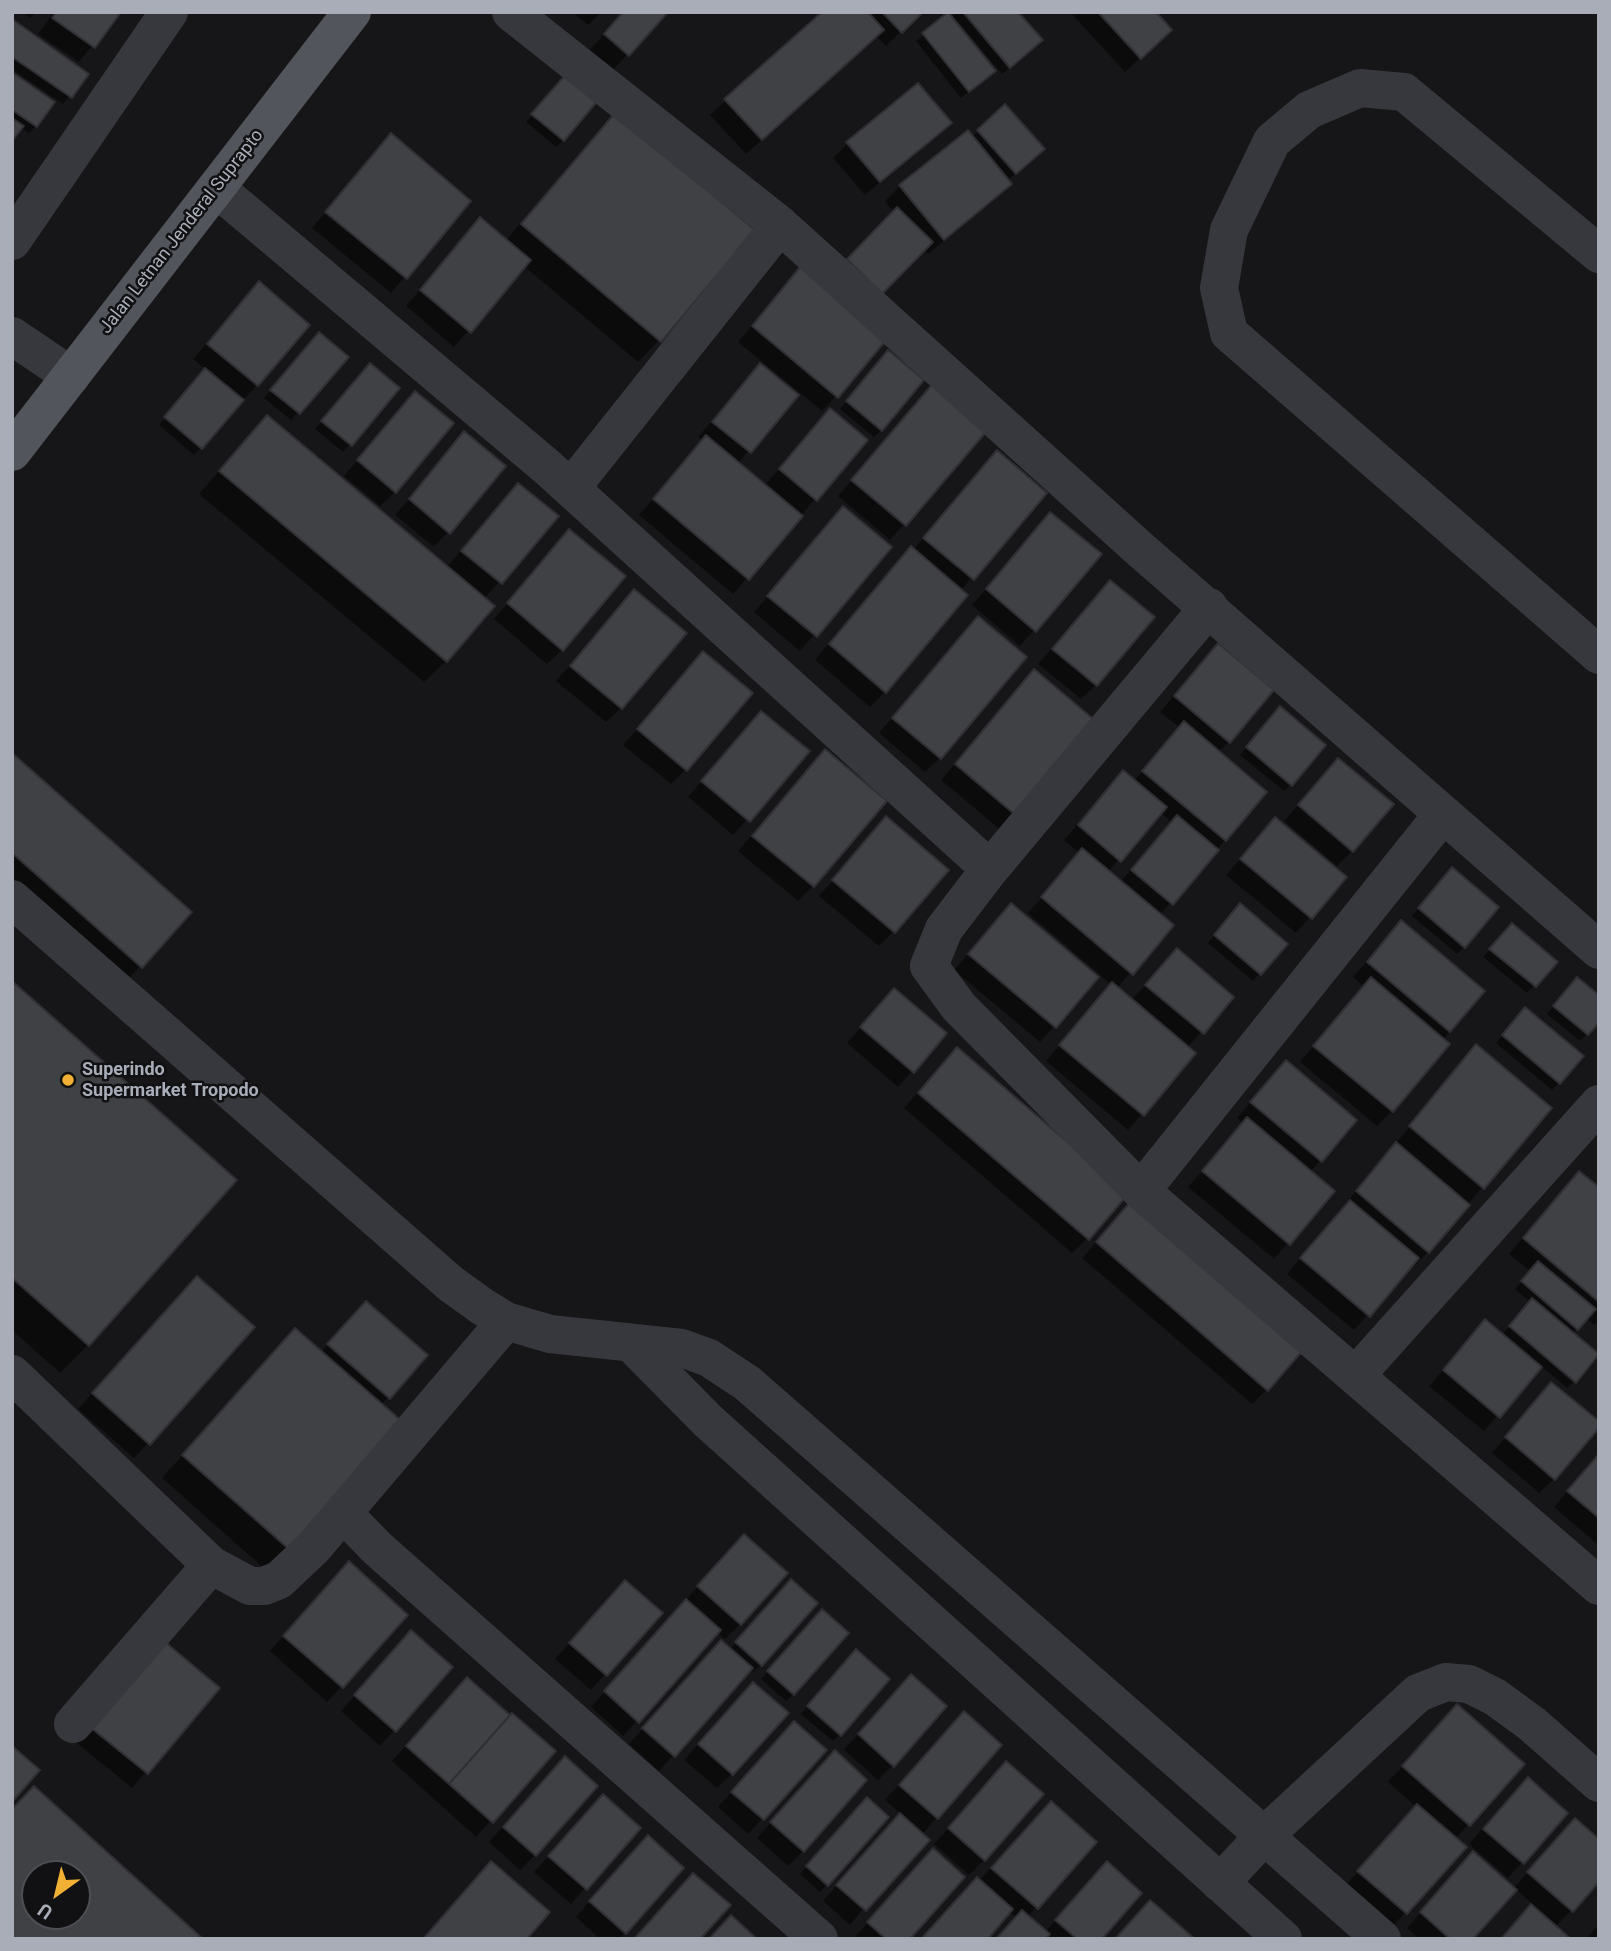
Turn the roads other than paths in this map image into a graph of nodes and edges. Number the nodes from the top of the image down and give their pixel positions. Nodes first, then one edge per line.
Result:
1 (169, 12) edge
2 (511, 12) edge
3 (336, 18) edge
4 (216, 188) junction
5 (780, 225) junction
6 (12, 241) edge
7 (1599, 254) edge
8 (12, 336) edge
9 (71, 376) junction
10 (12, 452) edge
11 (571, 488) junction
12 (1209, 607) junction
13 (1599, 655) edge
14 (1443, 814) junction
15 (990, 869) junction
16 (12, 899) edge
17 (1599, 950) edge
18 (1599, 1104) edge
19 (1141, 1191) junction
20 (506, 1321) junction
21 (632, 1344) junction
22 (12, 1374) edge
23 (1356, 1374) junction
24 (344, 1514) junction
25 (211, 1565) junction
26 (1599, 1586) edge
27 (73, 1724) dead end
28 (1599, 1783) edge
29 (1266, 1834) junction
30 (1220, 1883) junction
31 (818, 1939) edge
32 (1283, 1939) edge
33 (1382, 1939) edge

1 - 6 street
2 - 5 street
3 - 4 main road, Jalan Letnan Jenderal Suprapto
4 - 9 main road, Jalan Letnan Jenderal Suprapto
4 - 11 street
5 - 11 street
5 - 12 street
7 - 13 street
8 - 9 street
9 - 10 main road, Jalan Letnan Jenderal Suprapto
11 - 15 street
12 - 14 street
12 - 15 street
14 - 17 street
14 - 19 street
15 - 19 street
16 - 20 street
18 - 23 street
19 - 23 street
20 - 21 street
20 - 24 street
21 - 29 street
21 - 30 street
22 - 25 street
23 - 26 street
24 - 25 street
24 - 31 street
25 - 27 street
28 - 29 street
29 - 30 street
29 - 33 street
30 - 32 street

